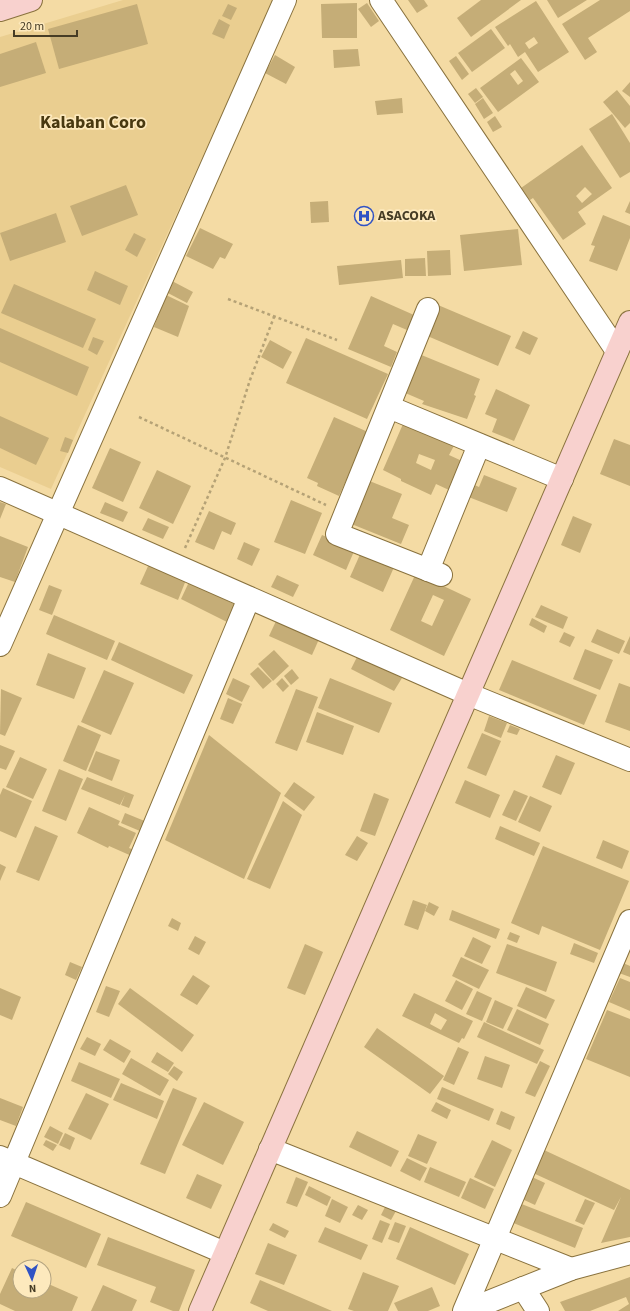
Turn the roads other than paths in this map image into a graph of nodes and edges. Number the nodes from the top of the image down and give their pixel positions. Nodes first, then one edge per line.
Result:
1 (31, 0) edge
2 (285, 0) edge
3 (381, 0) edge
4 (0, 10) edge
5 (428, 309) dead end
6 (630, 322) edge
7 (617, 351) junction
8 (388, 407) junction
9 (479, 445) junction
10 (562, 479) junction
11 (0, 488) edge
12 (58, 514) junction
13 (249, 598) junction
14 (0, 645) edge
15 (468, 694) junction
16 (630, 760) edge
17 (630, 921) edge
18 (270, 1149) junction
19 (7, 1160) edge
20 (0, 1196) edge
21 (495, 1239) junction
22 (225, 1253) junction
23 (630, 1253) edge
24 (571, 1269) junction
25 (523, 1288) junction
26 (200, 1311) edge
27 (465, 1311) edge
28 (538, 1311) edge

1 - 4 street
2 - 12 street
3 - 7 street
5 - 8 street
6 - 7 street
7 - 10 street
8 - 9 street
8 - 9 street
9 - 10 street
10 - 15 street
11 - 12 street
12 - 13 street
12 - 14 street
13 - 15 street
13 - 19 street
15 - 16 street
15 - 18 street
17 - 21 street
18 - 21 street
18 - 22 street
19 - 20 street
19 - 22 street
21 - 24 street
21 - 27 street
22 - 26 street
23 - 24 street
24 - 25 street
25 - 27 street
25 - 28 street

